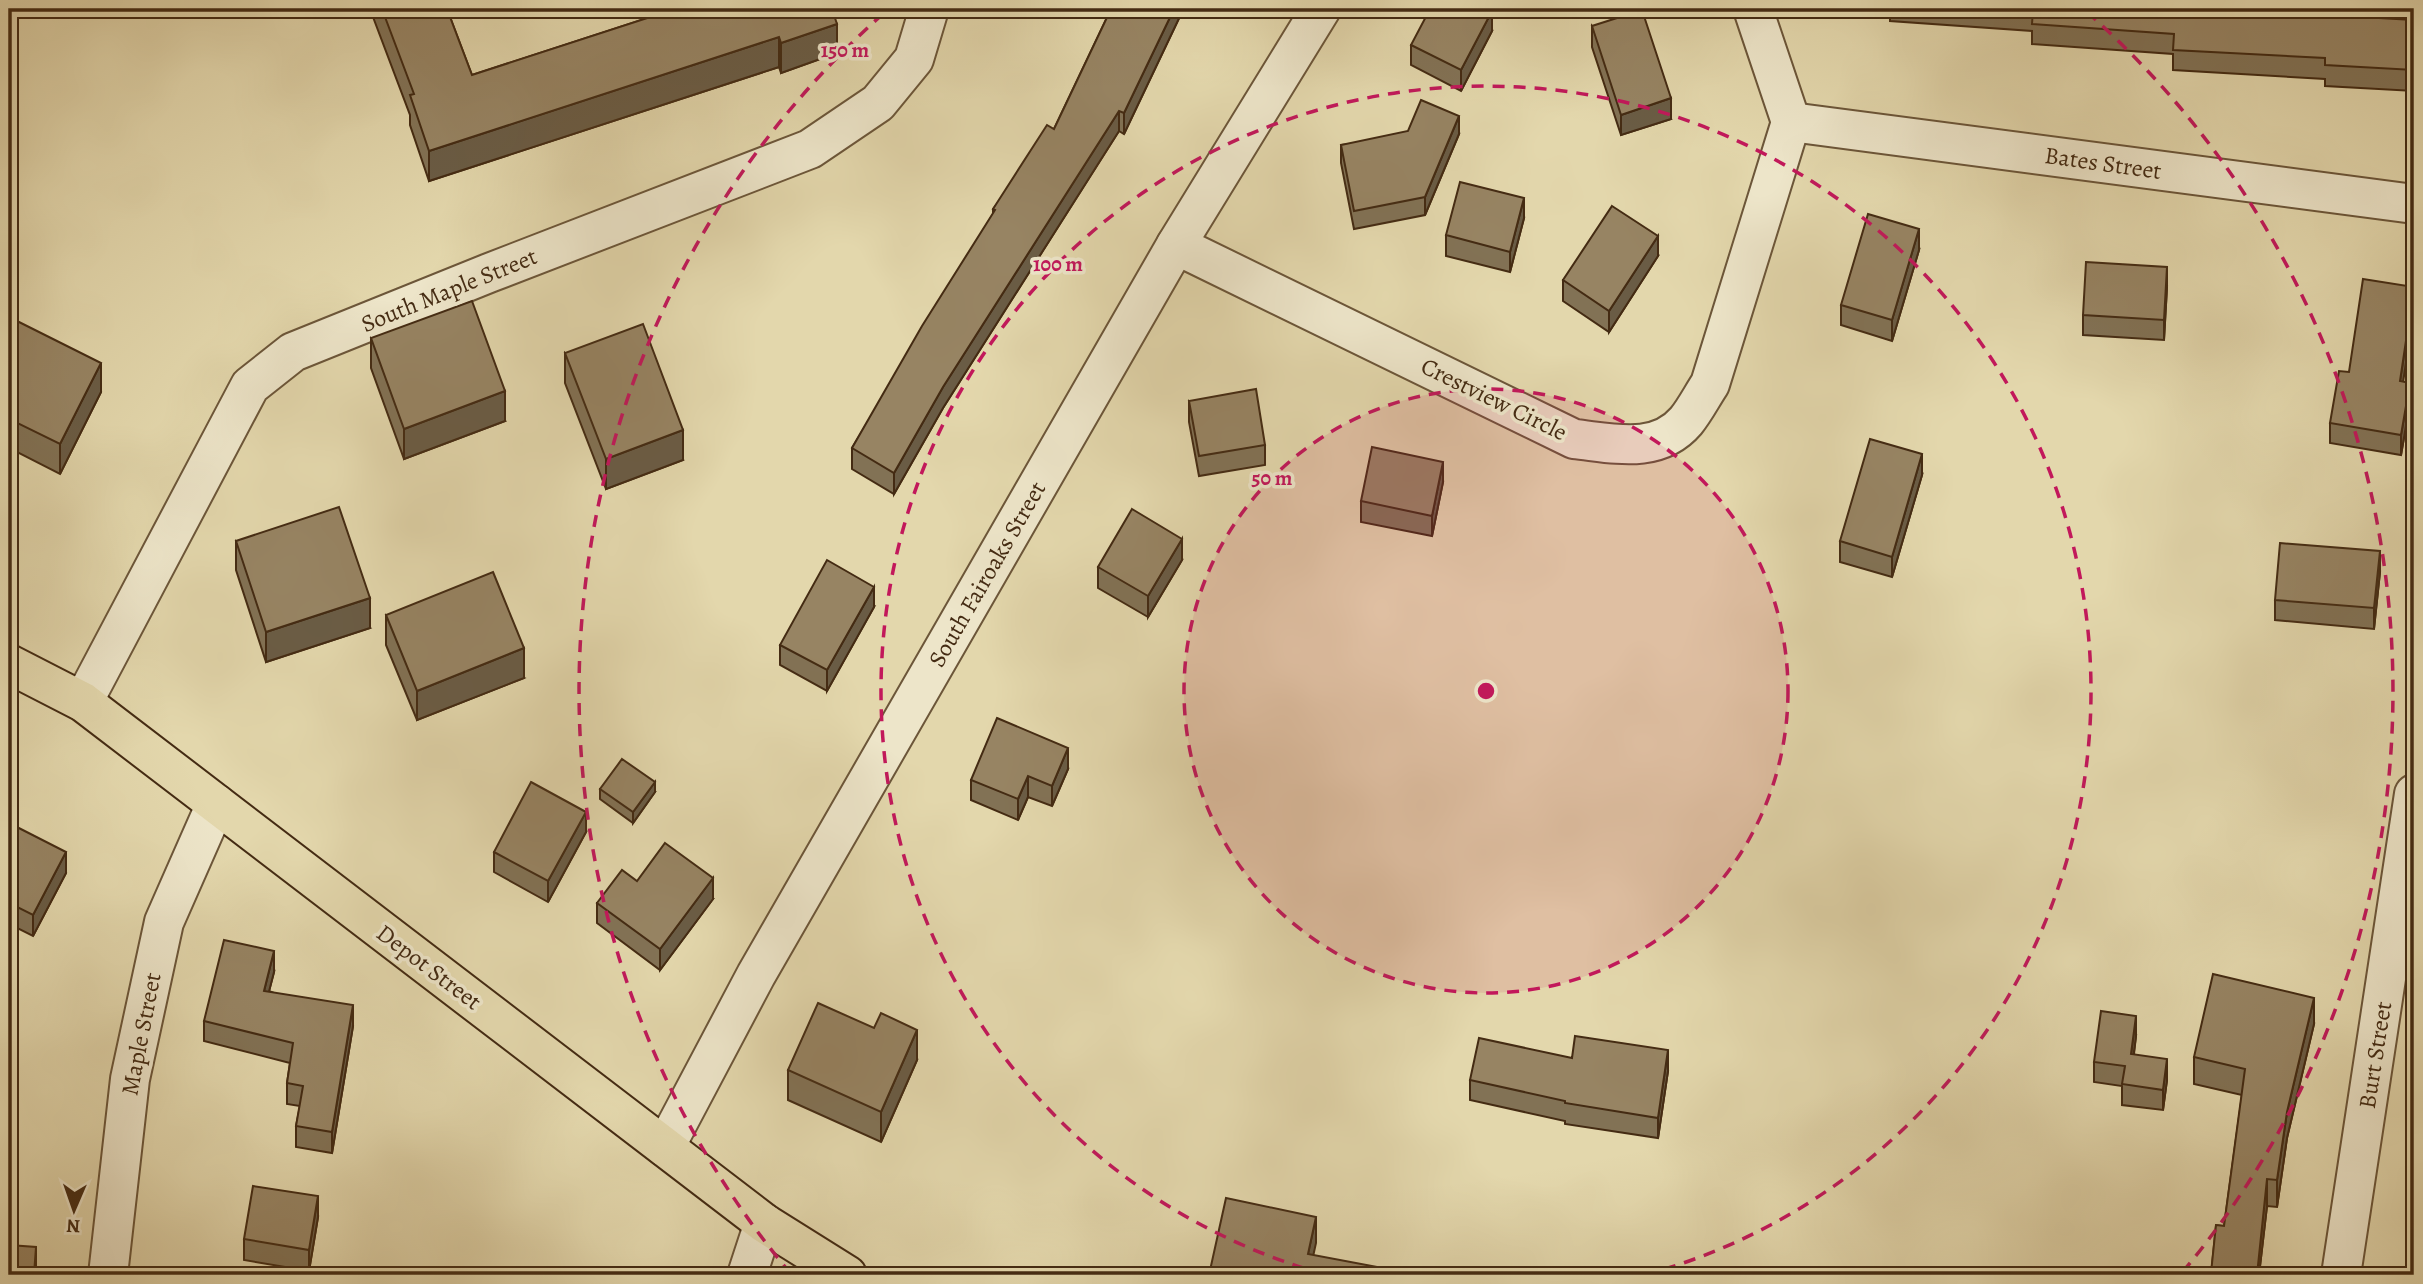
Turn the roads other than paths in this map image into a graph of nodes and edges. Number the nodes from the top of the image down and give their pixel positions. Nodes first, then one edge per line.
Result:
1 (929, 9) edge
2 (1321, 9) edge
3 (1753, 9) edge
4 (1791, 122) junction
5 (2414, 204) edge
6 (1176, 244) junction
7 (9, 664) edge
8 (83, 702) junction
9 (2414, 794) edge
10 (216, 804) junction
11 (2403, 947) edge
12 (665, 1147) junction
13 (764, 1223) junction
14 (108, 1275) edge
15 (747, 1275) edge
16 (847, 1275) edge
17 (2341, 1275) edge

1 - 8 street, South Maple Street
2 - 6 street, South Fairoaks Street
3 - 4 street
4 - 5 street, Bates Street
4 - 6 street, Crestview Circle
6 - 12 street, South Fairoaks Street
7 - 8 main road, Depot Street
8 - 10 main road, Depot Street
9 - 11 street, Burt Street
10 - 12 main road, Depot Street
10 - 14 street, Maple Street
11 - 17 street, Burt Street
12 - 13 main road, Depot Street
13 - 15 street
13 - 16 main road, Depot Street

